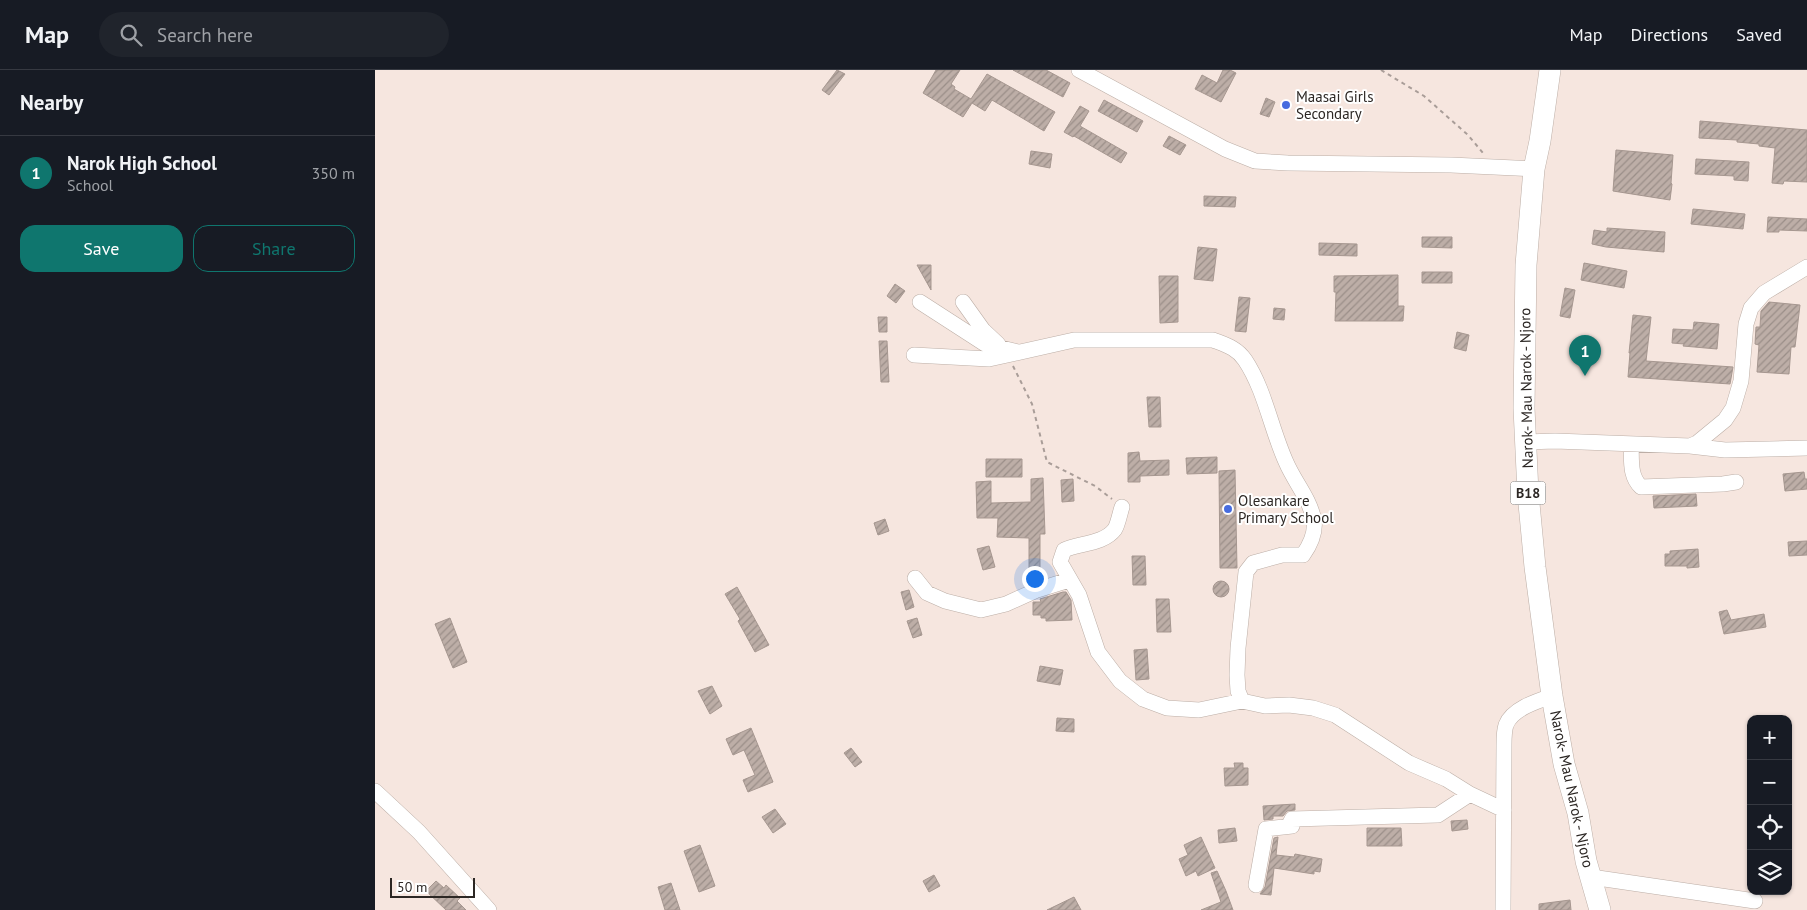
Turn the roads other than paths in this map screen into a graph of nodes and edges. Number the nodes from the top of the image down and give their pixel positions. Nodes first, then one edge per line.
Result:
1 (1079, 70) edge
2 (1549, 70) edge
3 (1534, 169) junction
4 (1807, 267) edge
5 (920, 302) dead end
6 (963, 302) dead end
7 (1003, 352) junction
8 (914, 354) dead end
9 (1526, 442) junction
10 (1631, 444) junction
11 (1690, 446) junction
12 (1807, 448) edge
13 (1736, 482) dead end
14 (1121, 507) road end
15 (915, 578) dead end
16 (1069, 580) junction
17 (1552, 696) junction
18 (1242, 701) junction
19 (375, 791) edge
20 (1470, 794) junction
21 (1504, 810) junction
22 (1591, 877) junction
23 (1256, 885) dead end
24 (1755, 901) dead end
25 (489, 910) edge
26 (1503, 910) edge
27 (1600, 910) edge

1 - 3 street
2 - 3 highway, Narok- Mau Narok - Njoro / B18
3 - 9 highway, Narok- Mau Narok - Njoro / B18
4 - 11 street
5 - 7 street
6 - 7 street
7 - 8 street
7 - 18 street
9 - 10 street
9 - 17 highway, Narok- Mau Narok - Njoro / B18
10 - 11 street
10 - 13 street
11 - 12 street
14 - 16 street
15 - 16 street
16 - 18 street
17 - 21 street
17 - 22 highway, Narok- Mau Narok - Njoro / B18
18 - 20 street
19 - 25 street
20 - 21 street
20 - 23 street
21 - 26 street
22 - 24 street
22 - 27 highway, Narok- Mau Narok - Njoro / B18

